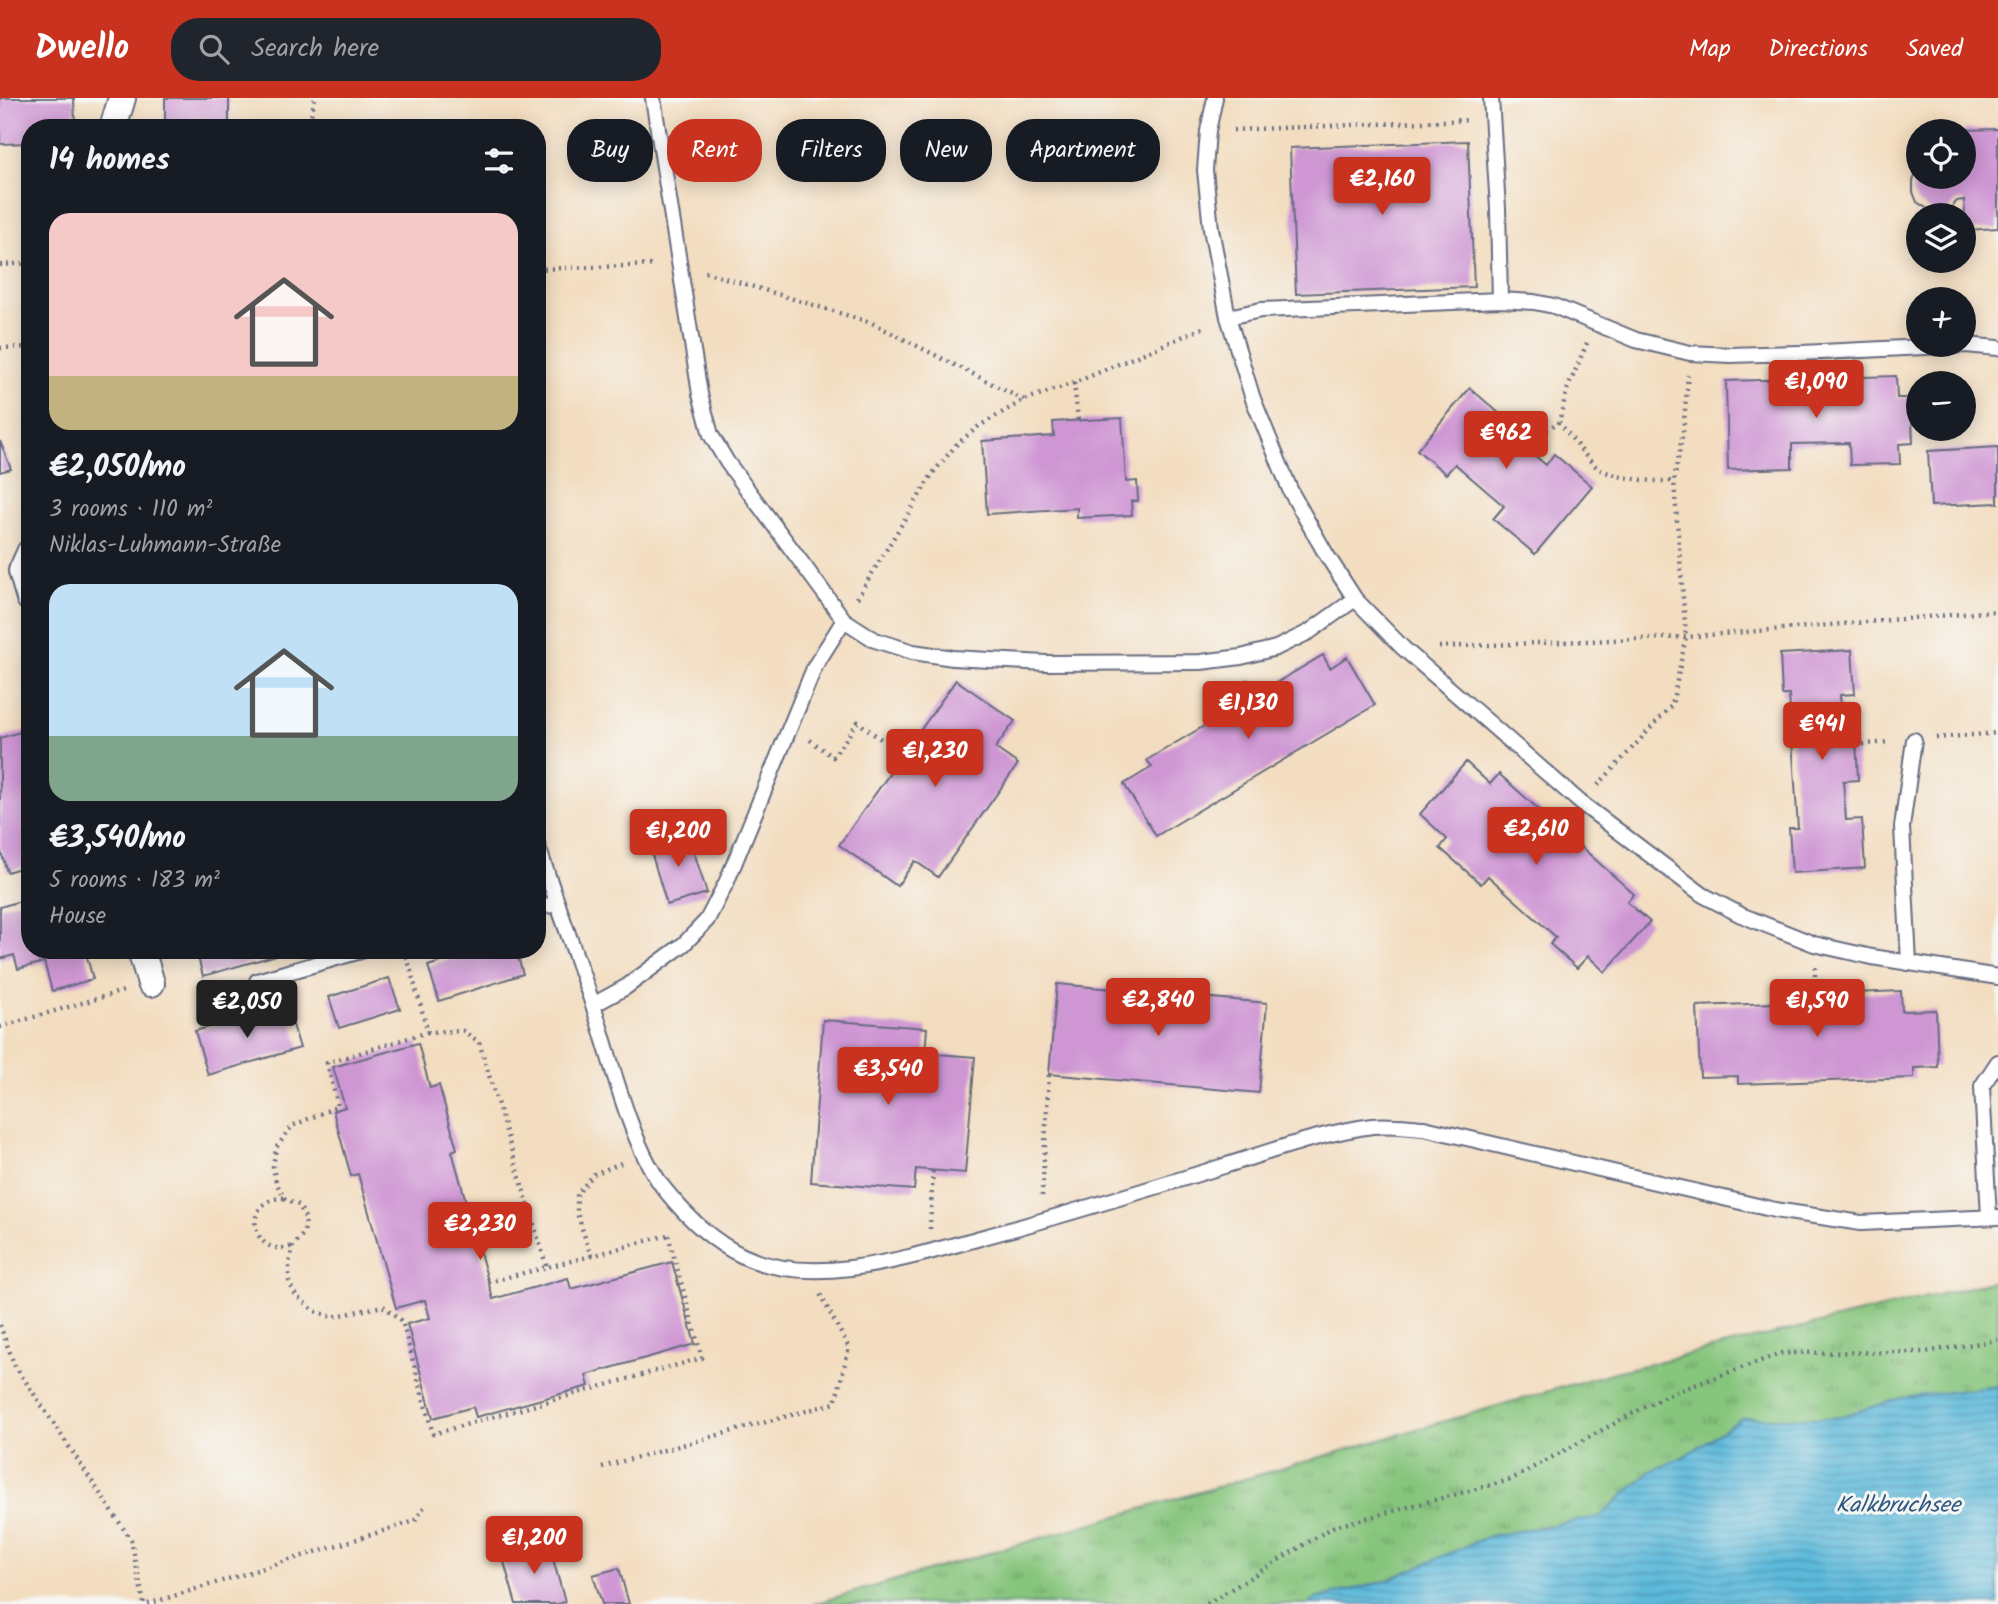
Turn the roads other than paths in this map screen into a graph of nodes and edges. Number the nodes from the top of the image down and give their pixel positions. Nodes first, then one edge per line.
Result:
1 (122, 98) edge
2 (653, 98) edge
3 (1215, 98) edge
4 (1491, 98) edge
5 (116, 119) edge
6 (1500, 300) junction
7 (1228, 317) junction
8 (1998, 348) edge
9 (1355, 599) junction
10 (844, 620) junction
11 (1914, 740) road end
12 (546, 870) edge
13 (558, 905) junction
14 (546, 906) edge
15 (144, 959) edge
16 (333, 959) edge
17 (1909, 962) junction
18 (1998, 977) edge
19 (257, 981) dead end
20 (151, 983) road end
21 (593, 1005) junction
22 (1998, 1062) edge
23 (1993, 1217) edge

1 - 5 street
2 - 10 lane
3 - 7 lane
4 - 6 lane
6 - 7 lane
6 - 8 lane
7 - 9 lane
9 - 10 lane
9 - 17 lane
10 - 21 lane
11 - 17 lane
12 - 13 lane
13 - 14 lane
13 - 21 lane
15 - 20 street
16 - 19 lane
17 - 18 lane
21 - 23 lane
22 - 23 lane

